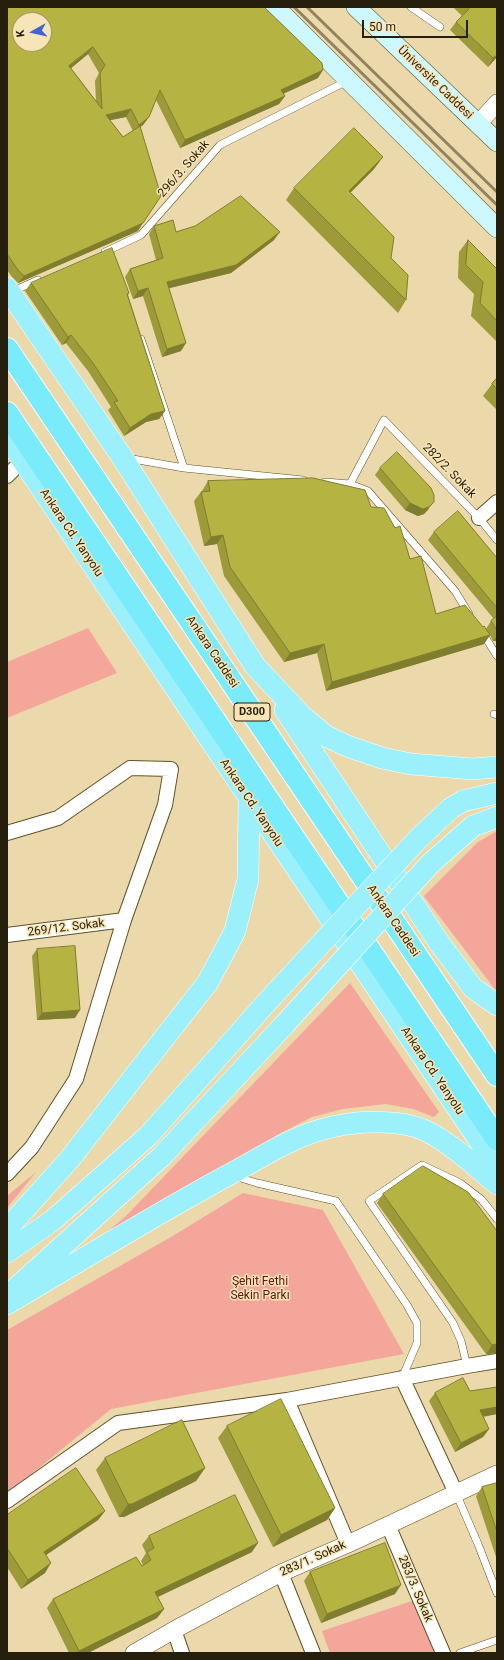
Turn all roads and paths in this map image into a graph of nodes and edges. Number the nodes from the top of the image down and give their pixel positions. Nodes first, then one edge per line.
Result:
1 (275, 7) edge
2 (356, 7) edge
3 (411, 7) edge
4 (440, 27) dead end
5 (349, 80) junction
6 (497, 104) edge
7 (497, 116) edge
8 (486, 132) edge
9 (497, 228) edge
10 (95, 256) edge
11 (46, 277) edge
12 (8, 290) edge
13 (138, 330) edge
14 (7, 349) edge
15 (7, 413) edge
16 (7, 437) edge
17 (122, 457) junction
18 (23, 460) junction
19 (184, 468) junction
20 (7, 476) edge
21 (310, 480) edge
22 (318, 481) edge
23 (350, 484) junction
24 (497, 502) edge
25 (479, 518) junction
26 (497, 540) edge
27 (497, 656) edge
28 (255, 666) junction
29 (497, 767) edge
30 (497, 793) edge
31 (249, 800) junction
32 (497, 817) edge
33 (7, 833) edge
34 (124, 920) junction
35 (7, 935) edge
36 (497, 1005) edge
37 (497, 1075) edge
38 (497, 1138) edge
39 (497, 1167) edge
40 (7, 1174) edge
41 (229, 1174) junction
42 (497, 1184) edge
43 (497, 1218) edge
44 (7, 1229) edge
45 (7, 1252) edge
46 (7, 1296) edge
47 (7, 1304) edge
48 (497, 1361) edge
49 (467, 1366) junction
50 (402, 1378) junction
51 (287, 1400) junction
52 (497, 1474) edge
53 (456, 1493) junction
54 (7, 1501) edge
55 (388, 1525) junction
56 (348, 1544) junction
57 (281, 1573) junction
58 (497, 1593) edge
59 (174, 1630) junction
60 (497, 1640) edge
61 (134, 1653) edge
62 (182, 1653) edge
63 (313, 1653) edge
64 (443, 1653) edge
65 (460, 1653) edge

1 - 5 main road
2 - 8 main road, Üniversite Caddesi
3 - 4 lane
5 - 9 main road
5 - 10 lane, 296/3. Sokak
6 - 8 street
7 - 8 street
11 - 12 lane
12 - 17 main road
13 - 19 lane
14 - 37 highway, Ankara Caddesi / D300
15 - 38 highway, D300
16 - 18 main road, Ankara Cd. Yanyolu
17 - 19 lane
17 - 28 main road
18 - 20 street
18 - 31 main road, Ankara Cd. Yanyolu
19 - 21 lane
22 - 23 lane
23 - 25 lane, 282/2. Sokak
23 - 27 lane
24 - 25 street
25 - 26 lane, 282/2. Sokak
28 - 29 main road
28 - 36 main road
30 - 45 main road, bridge
31 - 39 main road, Ankara Cd. Yanyolu
31 - 44 main road
32 - 46 main road, bridge
33 - 34 street
34 - 35 street, 269/12. Sokak
34 - 40 street
41 - 42 main road
41 - 47 main road
41 - 50 lane
43 - 49 lane
48 - 49 street
49 - 50 street
50 - 51 street
50 - 53 street
51 - 54 street
51 - 56 street
52 - 53 street, 283/1. Sokak
53 - 55 street, 283/1. Sokak
53 - 58 lane
55 - 56 street, 283/1. Sokak
55 - 64 street, 283/3. Sokak
56 - 57 street, 283/1. Sokak
57 - 59 street, 283/1. Sokak
57 - 63 street
59 - 61 street, 283/1. Sokak
59 - 62 street
60 - 65 lane

